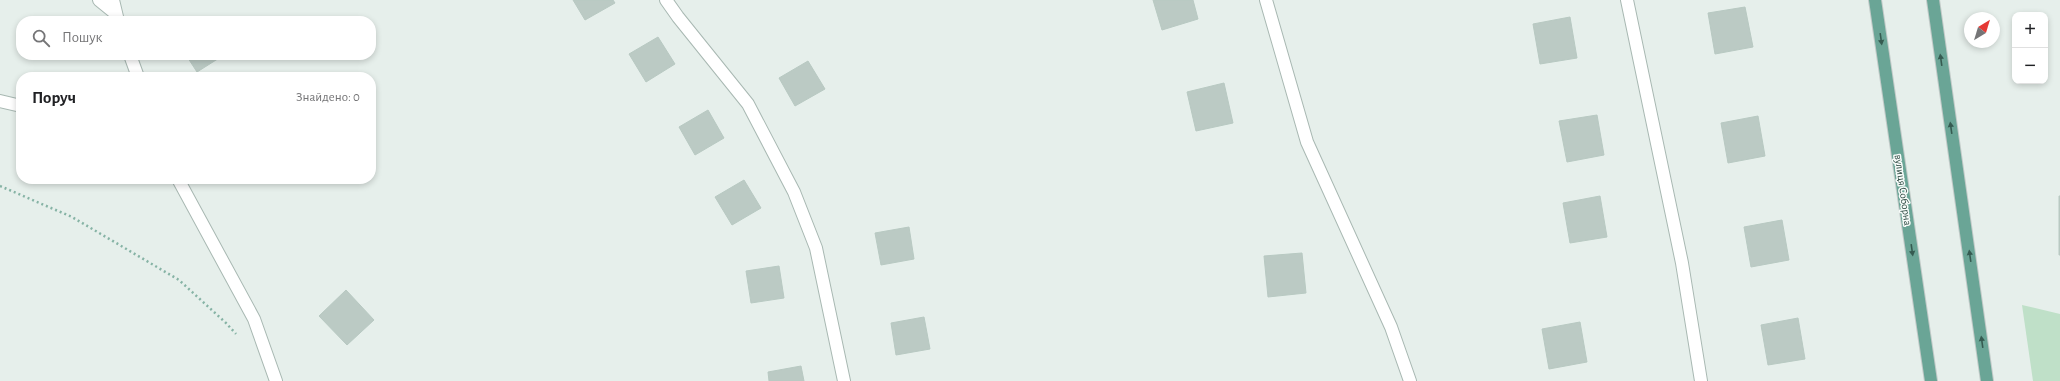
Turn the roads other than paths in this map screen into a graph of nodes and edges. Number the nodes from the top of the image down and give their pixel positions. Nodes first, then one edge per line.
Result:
1 (99, 0) edge
2 (113, 0) edge
3 (666, 0) edge
4 (1266, 0) edge
5 (1627, 0) edge
6 (1875, 0) edge
7 (1933, 0) edge
8 (116, 16) edge
9 (117, 16) edge
10 (132, 60) edge
11 (136, 72) edge
12 (0, 101) edge
13 (16, 105) edge
14 (181, 184) edge
15 (276, 381) edge
16 (844, 381) edge
17 (1410, 381) edge
18 (1700, 381) edge
19 (1931, 381) edge
20 (1987, 381) edge

1 - 8 street
2 - 9 street
3 - 16 street
4 - 17 street
5 - 18 street
6 -> 19 main road, вулиця Соборна
20 -> 7 main road
10 - 11 street
12 - 13 street
14 - 15 street

